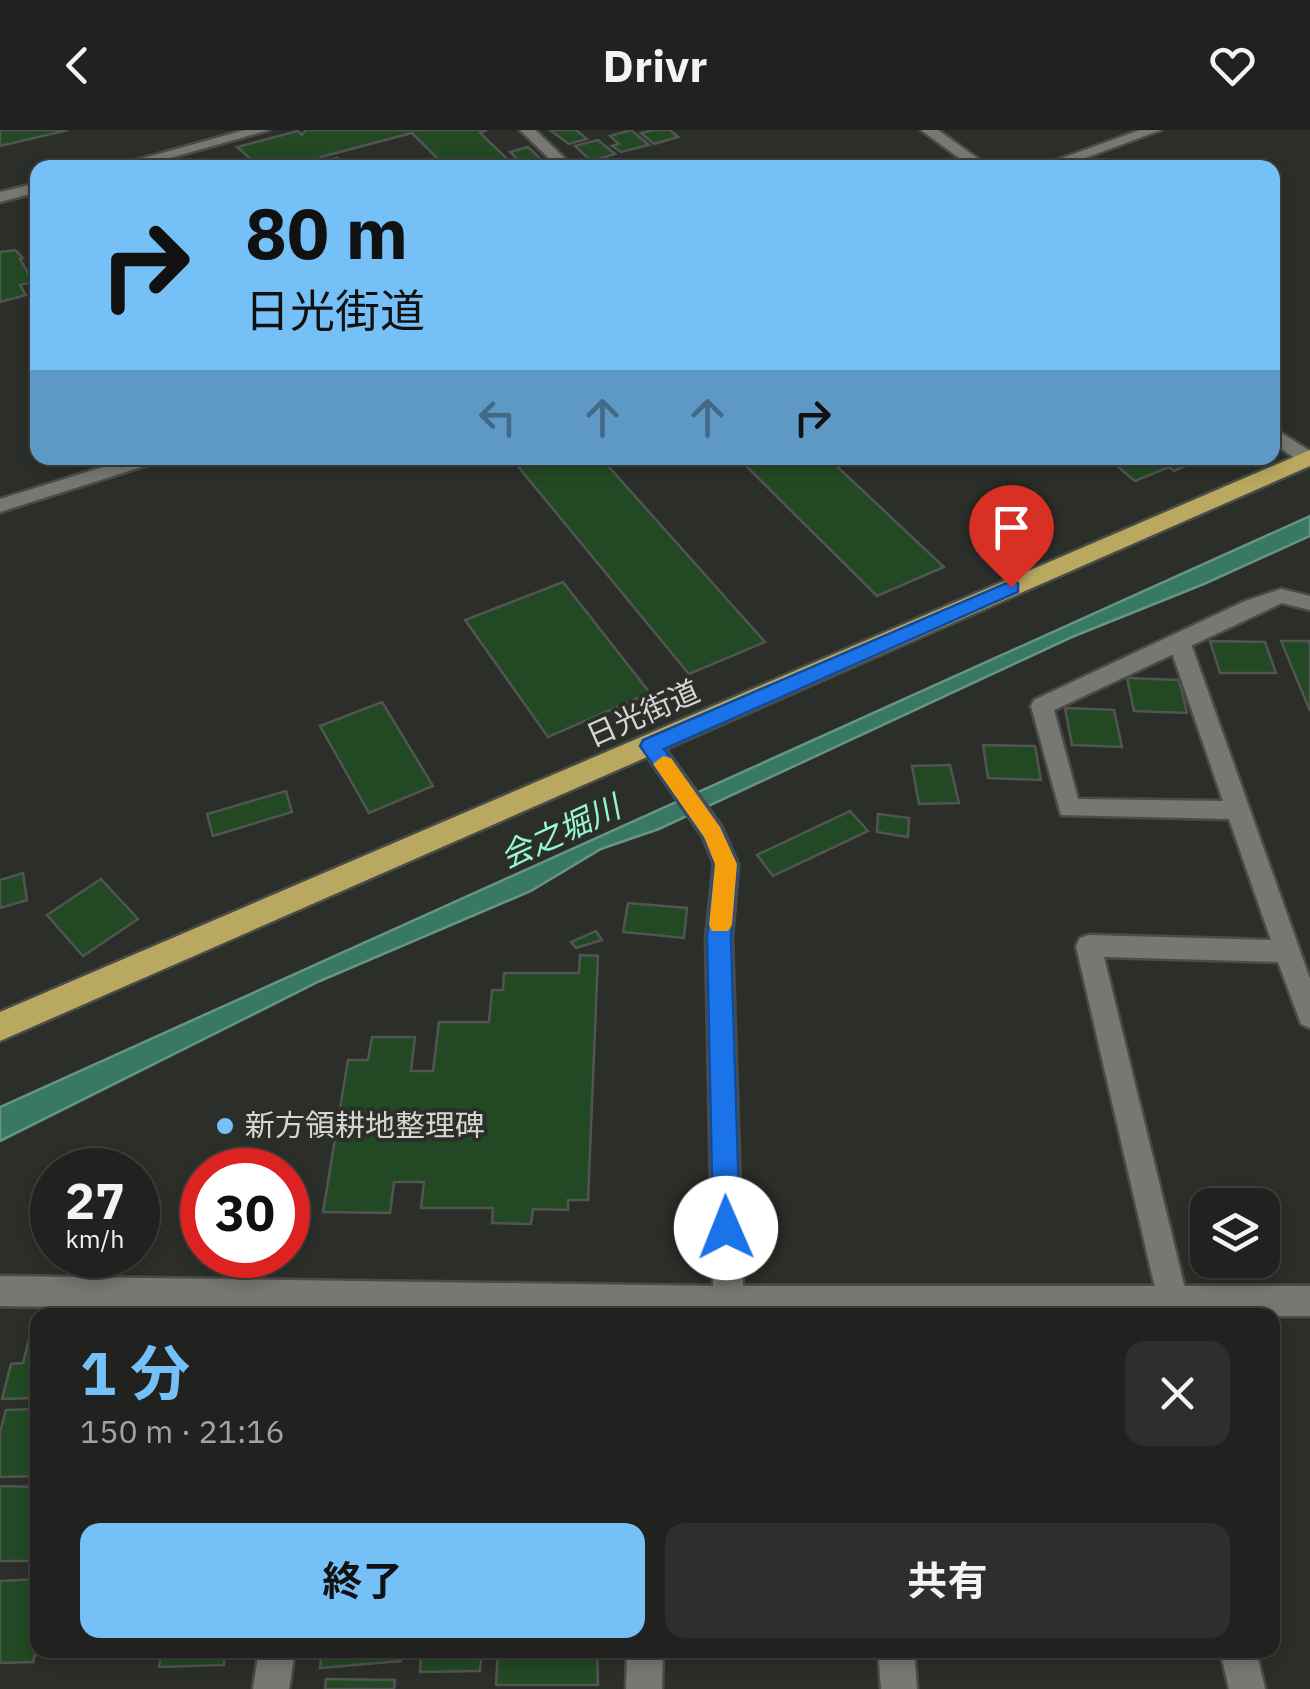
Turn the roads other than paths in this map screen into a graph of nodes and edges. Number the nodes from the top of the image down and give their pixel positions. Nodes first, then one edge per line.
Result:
1 (262, 130) edge
2 (527, 130) edge
3 (928, 130) edge
4 (1154, 130) edge
5 (145, 160) edge
6 (559, 160) edge
7 (972, 160) edge
8 (1066, 160) edge
9 (30, 189) edge
10 (0, 196) edge
11 (1280, 439) edge
12 (1308, 457) edge
13 (128, 465) edge
14 (0, 506) edge
15 (1310, 604) edge
16 (1180, 641) junction
17 (650, 746) junction
18 (1238, 810) junction
19 (1288, 951) junction
20 (1310, 1016) edge
21 (0, 1027) edge
22 (0, 1292) edge
23 (728, 1300) junction
24 (1310, 1301) edge
25 (331, 1304) edge
26 (1164, 1306) edge
27 (651, 1308) edge
28 (866, 1308) edge
29 (276, 1658) edge
30 (645, 1658) edge
31 (897, 1658) edge
32 (1240, 1658) edge
33 (271, 1689) edge
34 (644, 1689) edge
35 (899, 1689) edge
36 (1247, 1689) edge

1 - 5 street
2 - 6 street
3 - 7 street
4 - 8 street
9 - 10 street
11 - 12 street
12 - 17 highway, 日光街道
13 - 14 street
15 - 16 street
16 - 18 street
16 - 18 street
17 - 21 highway, 日光街道
17 - 23 street
18 - 19 street
19 - 20 street
19 - 26 street
22 - 25 street
23 - 27 street
23 - 28 street
24 - 26 street
25 - 27 street
26 - 28 street
29 - 33 street
30 - 34 street
31 - 35 street
32 - 36 street

